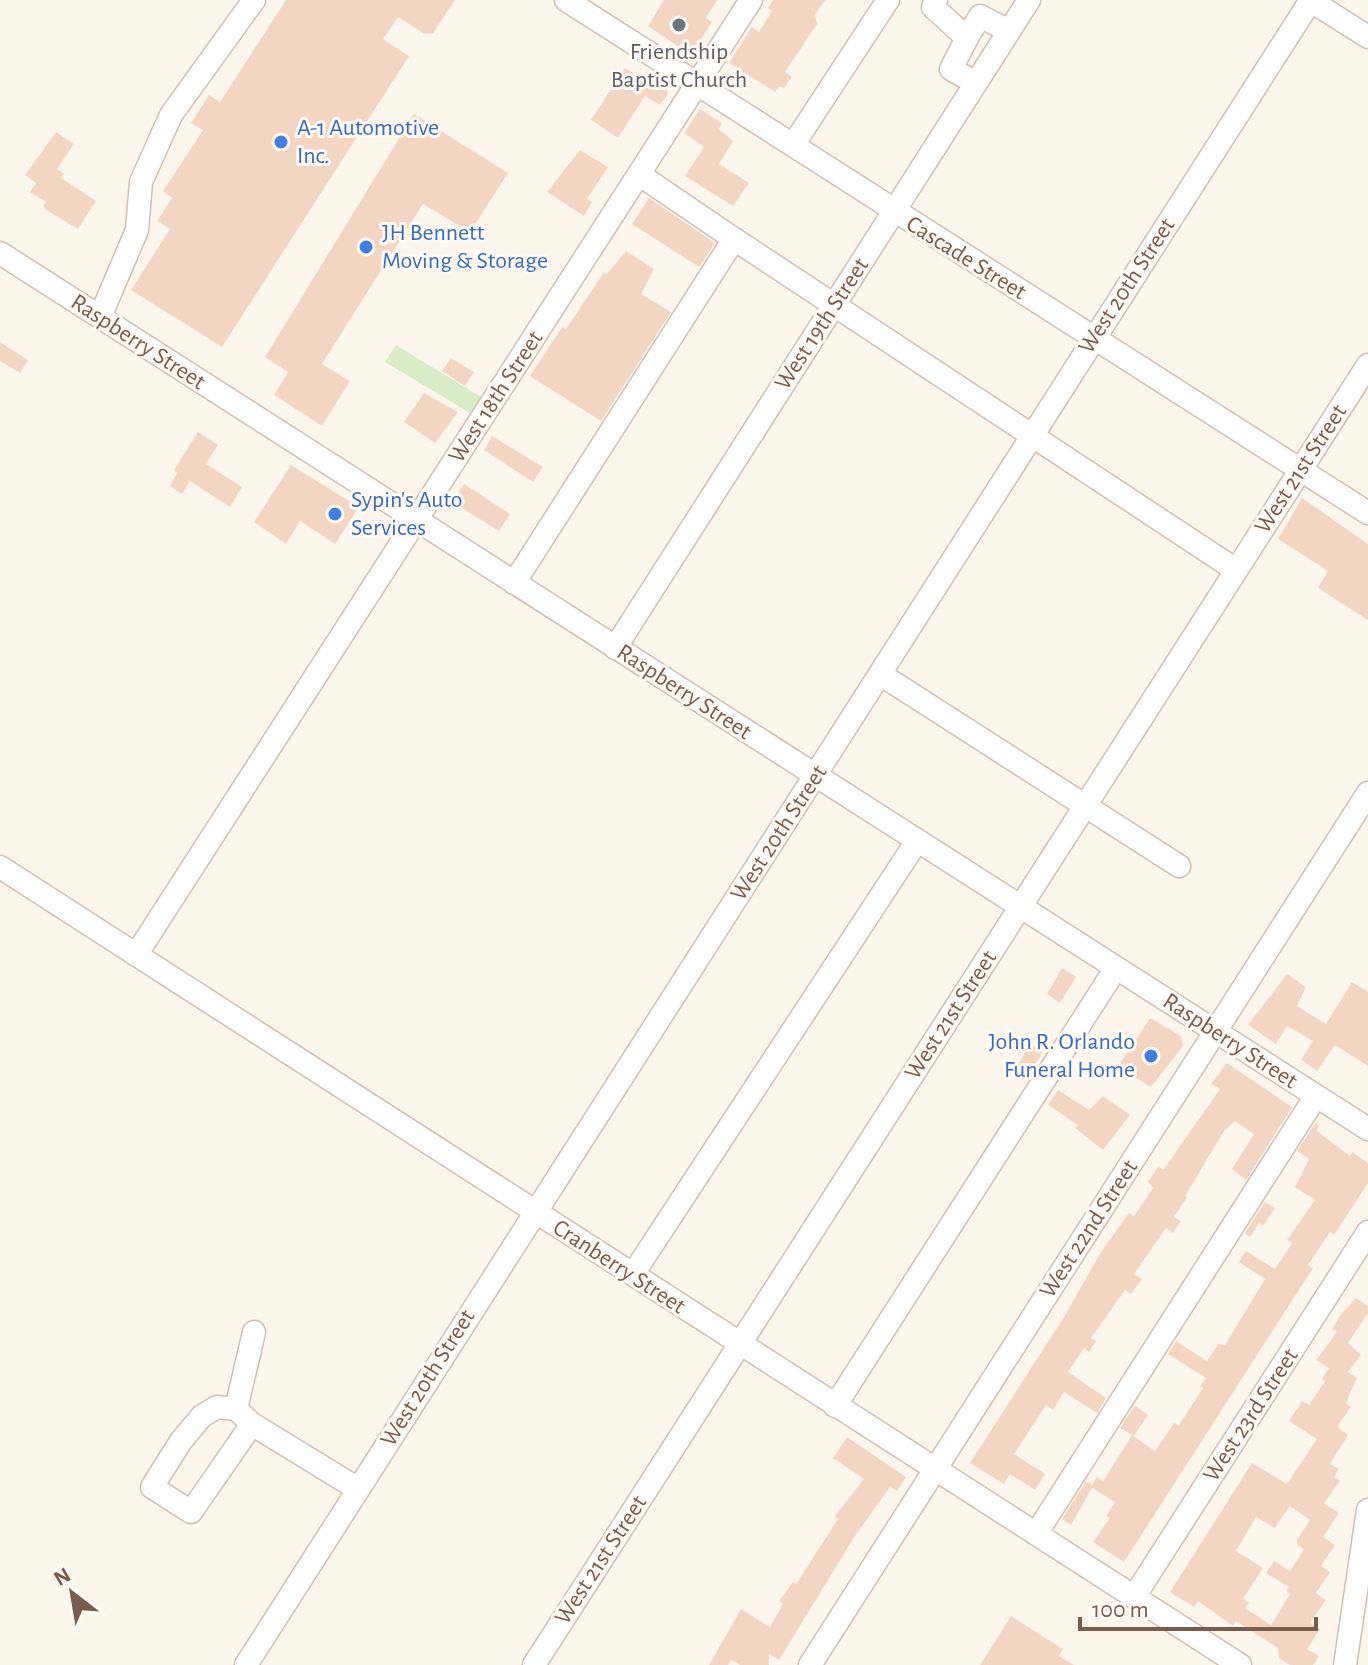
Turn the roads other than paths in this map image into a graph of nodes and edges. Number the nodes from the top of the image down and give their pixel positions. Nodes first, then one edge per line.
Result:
1 (254, 0) edge
2 (566, 0) edge
3 (751, 0) edge
4 (888, 0) edge
5 (936, 0) edge
6 (1029, 0) edge
7 (1311, 0) edge
8 (600, 9) edge
9 (1009, 31) junction
10 (1368, 37) edge
11 (967, 38) junction
12 (976, 83) junction
13 (697, 84) junction
14 (793, 145) junction
15 (640, 175) junction
16 (893, 213) junction
17 (734, 239) junction
18 (0, 253) edge
19 (833, 306) junction
20 (100, 317) junction
21 (1095, 338) junction
22 (1368, 365) edge
23 (1032, 436) junction
24 (1300, 470) junction
25 (1368, 513) edge
26 (417, 520) junction
27 (1236, 570) junction
28 (514, 583) junction
29 (615, 648) junction
30 (880, 674) junction
31 (816, 776) junction
32 (1368, 793) edge
33 (1085, 805) junction
34 (917, 841) junction
35 (1179, 866) dead end
36 (0, 867) edge
37 (1020, 907) junction
38 (136, 955) junction
39 (1116, 968) junction
40 (1215, 1032) junction
41 (1316, 1096) junction
42 (1368, 1129) edge
43 (533, 1212) junction
44 (1368, 1232) edge
45 (633, 1274) junction
46 (254, 1332) dead end
47 (739, 1345) junction
48 (835, 1406) junction
49 (244, 1417) junction
50 (935, 1470) junction
51 (358, 1489) junction
52 (1368, 1510) edge
53 (1036, 1534) junction
54 (1134, 1597) junction
55 (246, 1665) edge
56 (534, 1665) edge
57 (810, 1665) edge
58 (1240, 1665) edge
59 (1345, 1665) edge

1 - 20 street
2 - 8 street, Cascade Street
3 - 13 street, West 18th Street
4 - 14 street
5 - 11 street
6 - 9 street, West 19th Street
7 - 10 street
7 - 21 street, West 20th Street
8 - 13 street, Cascade Street
9 - 11 street
9 - 12 street, West 19th Street
11 - 12 street
12 - 16 street, West 19th Street
13 - 14 street, Cascade Street
13 - 15 street, West 18th Street
14 - 16 street, Cascade Street
15 - 17 street
15 - 26 street, West 18th Street
16 - 19 street, West 19th Street
16 - 21 street, Cascade Street
17 - 19 street
17 - 28 street
18 - 20 street, Raspberry Street
19 - 23 street
19 - 29 street, West 19th Street
20 - 26 street, Raspberry Street
21 - 23 street, West 20th Street
21 - 24 street, Cascade Street
22 - 24 street, West 21st Street
23 - 27 street
23 - 30 street, West 20th Street
24 - 25 street, Cascade Street
24 - 27 street, West 21st Street
26 - 28 street, Raspberry Street
26 - 38 street, West 18th Street
27 - 33 street, West 21st Street
28 - 29 street, Raspberry Street
29 - 31 street, Raspberry Street
30 - 31 street, West 20th Street
30 - 33 street
31 - 34 street, Raspberry Street
31 - 43 street, West 20th Street
32 - 40 street, West 22nd Street
33 - 35 street
33 - 37 street, West 21st Street
34 - 37 street, Raspberry Street
34 - 45 street
36 - 38 street, Cranberry Street
37 - 39 street, Raspberry Street
37 - 47 street, West 21st Street
38 - 43 street, Cranberry Street
39 - 40 street, Raspberry Street
39 - 48 street
40 - 41 street, Raspberry Street
40 - 50 street, West 22nd Street
41 - 42 street, Raspberry Street
41 - 53 street
43 - 45 street, Cranberry Street
43 - 51 street, West 20th Street
44 - 54 street, West 23rd Street
45 - 47 street, Cranberry Street
46 - 49 street
47 - 48 street, Cranberry Street
47 - 56 street, West 21st Street
48 - 50 street, Cranberry Street
49 - 49 street
49 - 51 street
50 - 53 street, Cranberry Street
50 - 57 street, West 22nd Street
51 - 55 street, West 20th Street
52 - 59 street
53 - 54 street, Cranberry Street
54 - 58 street, Cranberry Street

